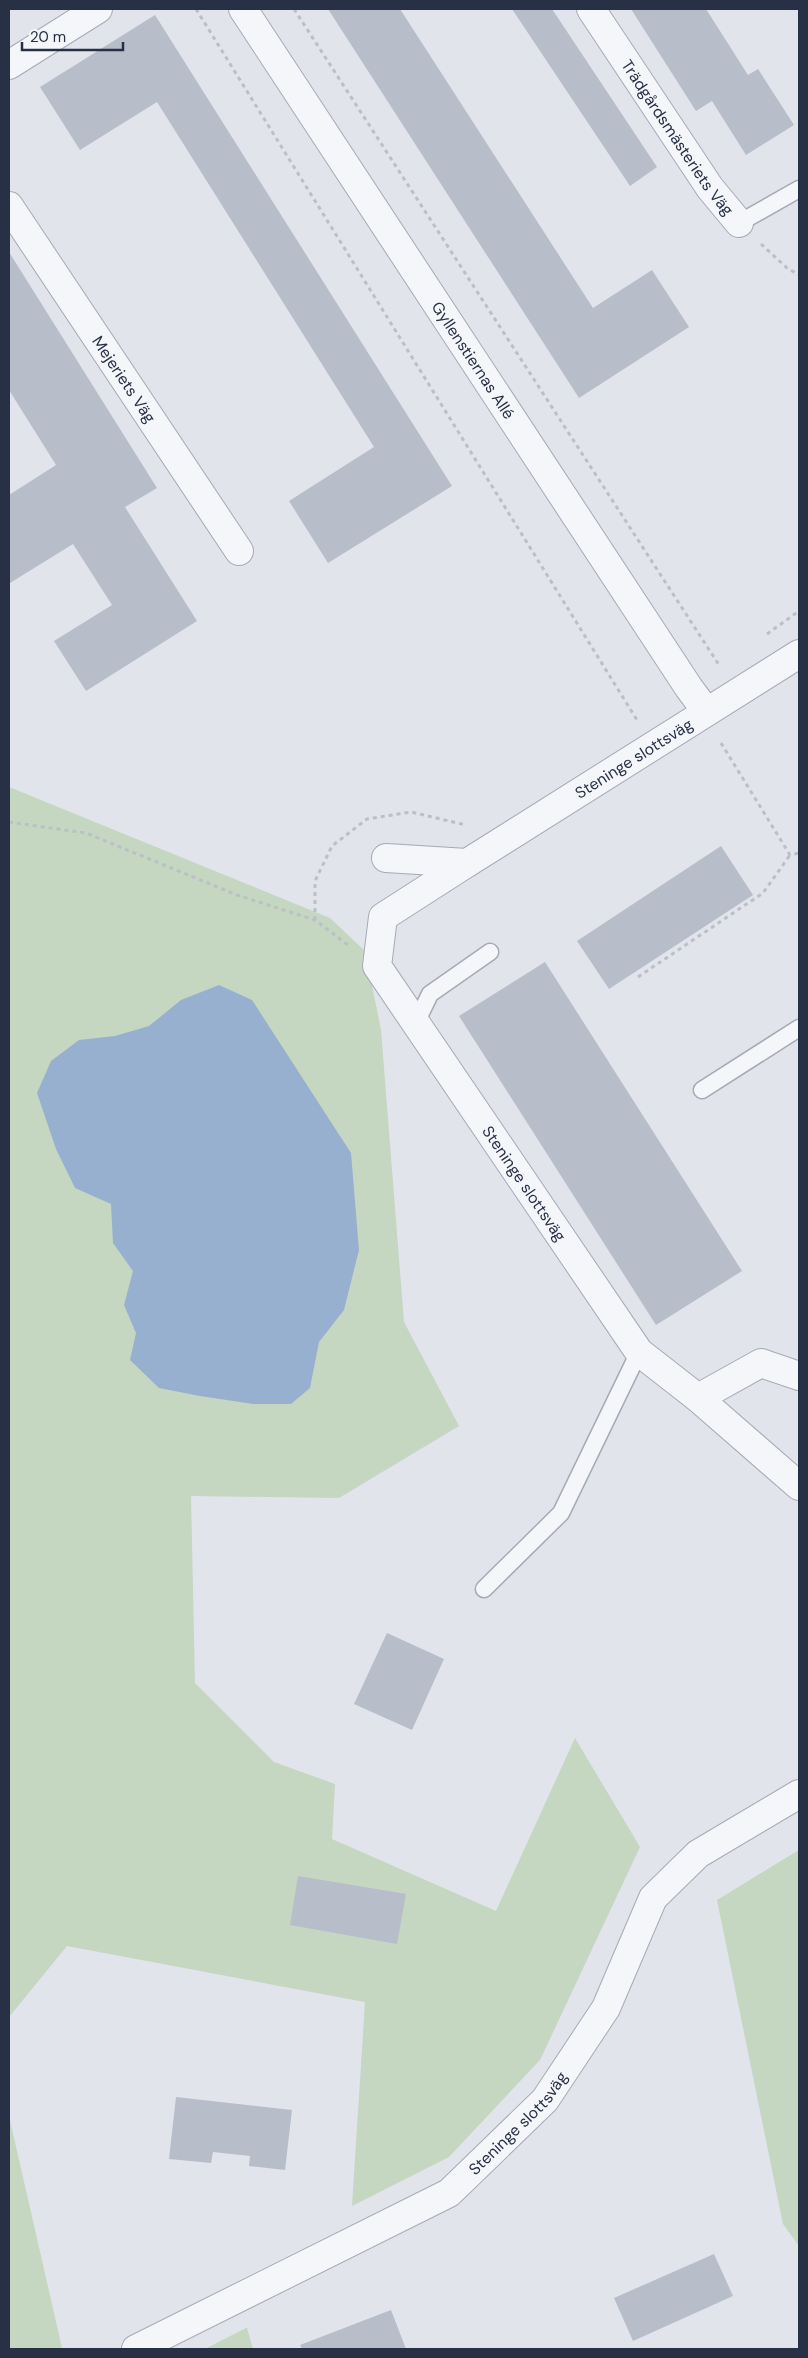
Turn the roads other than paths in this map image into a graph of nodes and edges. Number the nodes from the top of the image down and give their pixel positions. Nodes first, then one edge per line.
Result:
1 (98, 9) edge
2 (243, 9) edge
3 (591, 9) edge
4 (9, 65) edge
5 (799, 189) edge
6 (9, 206) edge
7 (739, 223) joint
8 (239, 550) dead end
9 (799, 654) edge
10 (706, 711) junction
11 (386, 858) dead end
12 (466, 863) junction
13 (490, 952) dead end
14 (415, 1025) junction
15 (799, 1028) edge
16 (702, 1090) dead end
17 (639, 1352) junction
18 (799, 1376) edge
19 (698, 1398) junction
20 (799, 1486) edge
21 (484, 1589) dead end
22 (799, 1794) edge
23 (136, 2349) edge

1 - 4 street
2 - 10 street, Gyllenstiernas Allé
3 - 7 street, Trädgårdsmästeriets Väg
5 - 7 lane
6 - 8 street, Mejeriets Väg
9 - 10 street, Steninge slottsväg
10 - 12 street, Steninge slottsväg
11 - 12 street
12 - 14 street, Steninge slottsväg
13 - 14 lane
14 - 17 street, Steninge slottsväg
15 - 16 lane
17 - 19 street, Steninge slottsväg
17 - 21 lane
18 - 19 street
19 - 20 street, Steninge slottsväg
22 - 23 street, Steninge slottsväg

